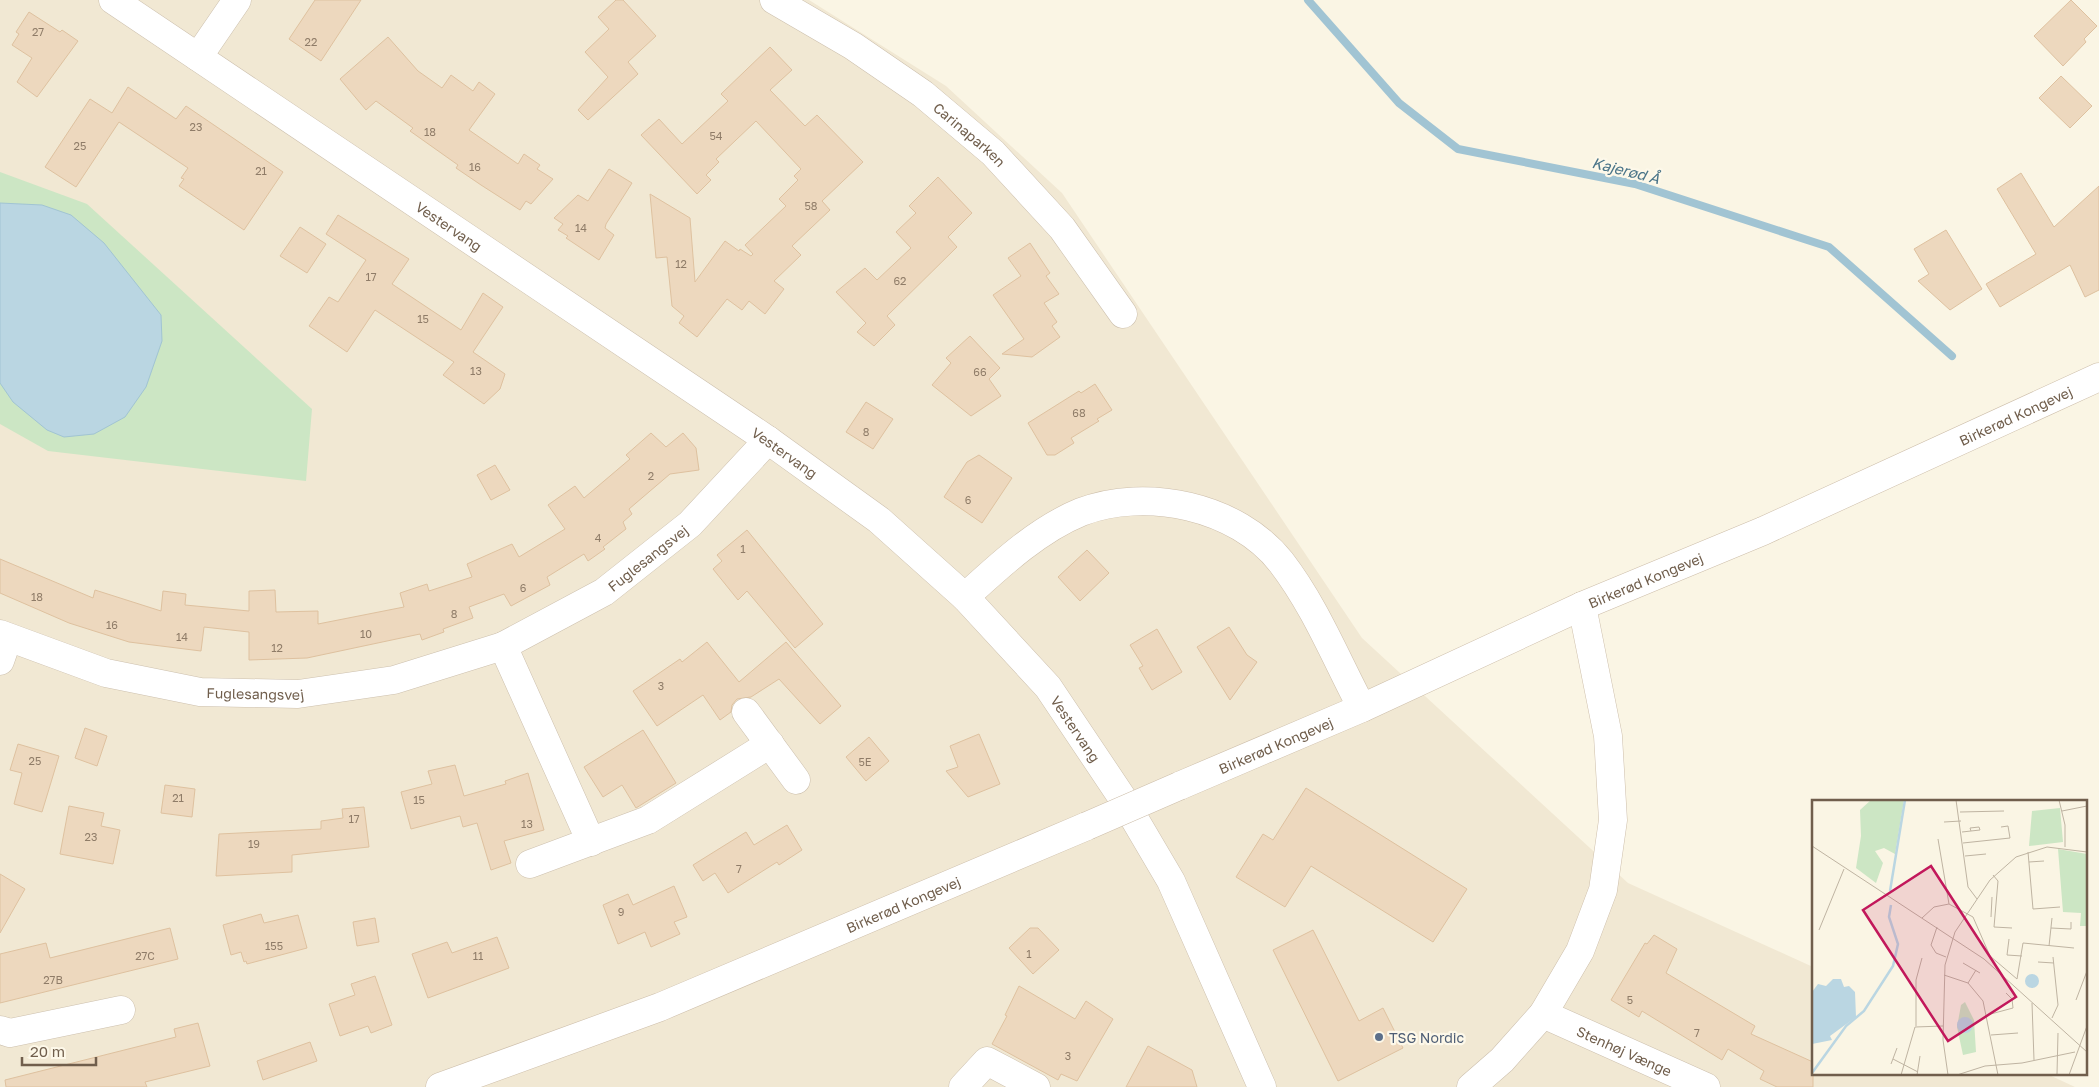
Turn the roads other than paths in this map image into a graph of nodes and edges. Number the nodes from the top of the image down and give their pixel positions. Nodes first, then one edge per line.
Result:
1 (113, 0) edge
2 (237, 0) edge
3 (774, 0) edge
4 (198, 57) junction
5 (1123, 314) dead end
6 (2099, 377) edge
7 (768, 440) junction
8 (965, 597) junction
9 (1582, 606) junction
10 (3, 644) edge
11 (504, 646) junction
12 (1362, 708) junction
13 (746, 712) dead end
14 (770, 744) junction
15 (796, 780) dead end
16 (591, 842) junction
17 (530, 864) dead end
18 (121, 1010) dead end
19 (1543, 1014) junction
20 (0, 1030) edge
21 (440, 1087) edge
22 (963, 1087) edge
23 (1036, 1087) edge
24 (1262, 1087) edge
25 (1471, 1087) edge
26 (1706, 1087) edge

1 - 4 street, Vestervang
2 - 4 street
3 - 5 street, Carinaparken
4 - 7 street, Vestervang
6 - 9 street, Birkerød Kongevej
7 - 8 street, Vestervang
7 - 11 street, Fuglesangsvej
8 - 12 street
8 - 24 street, Vestervang
9 - 12 street, Birkerød Kongevej
9 - 19 street
10 - 11 street, Fuglesangsvej
11 - 16 street
12 - 21 street, Birkerød Kongevej, bridge
13 - 14 street
14 - 15 street
14 - 16 street
16 - 17 street
18 - 20 street
19 - 25 street
19 - 26 street, Stenhøj Vænge
22 - 23 street

